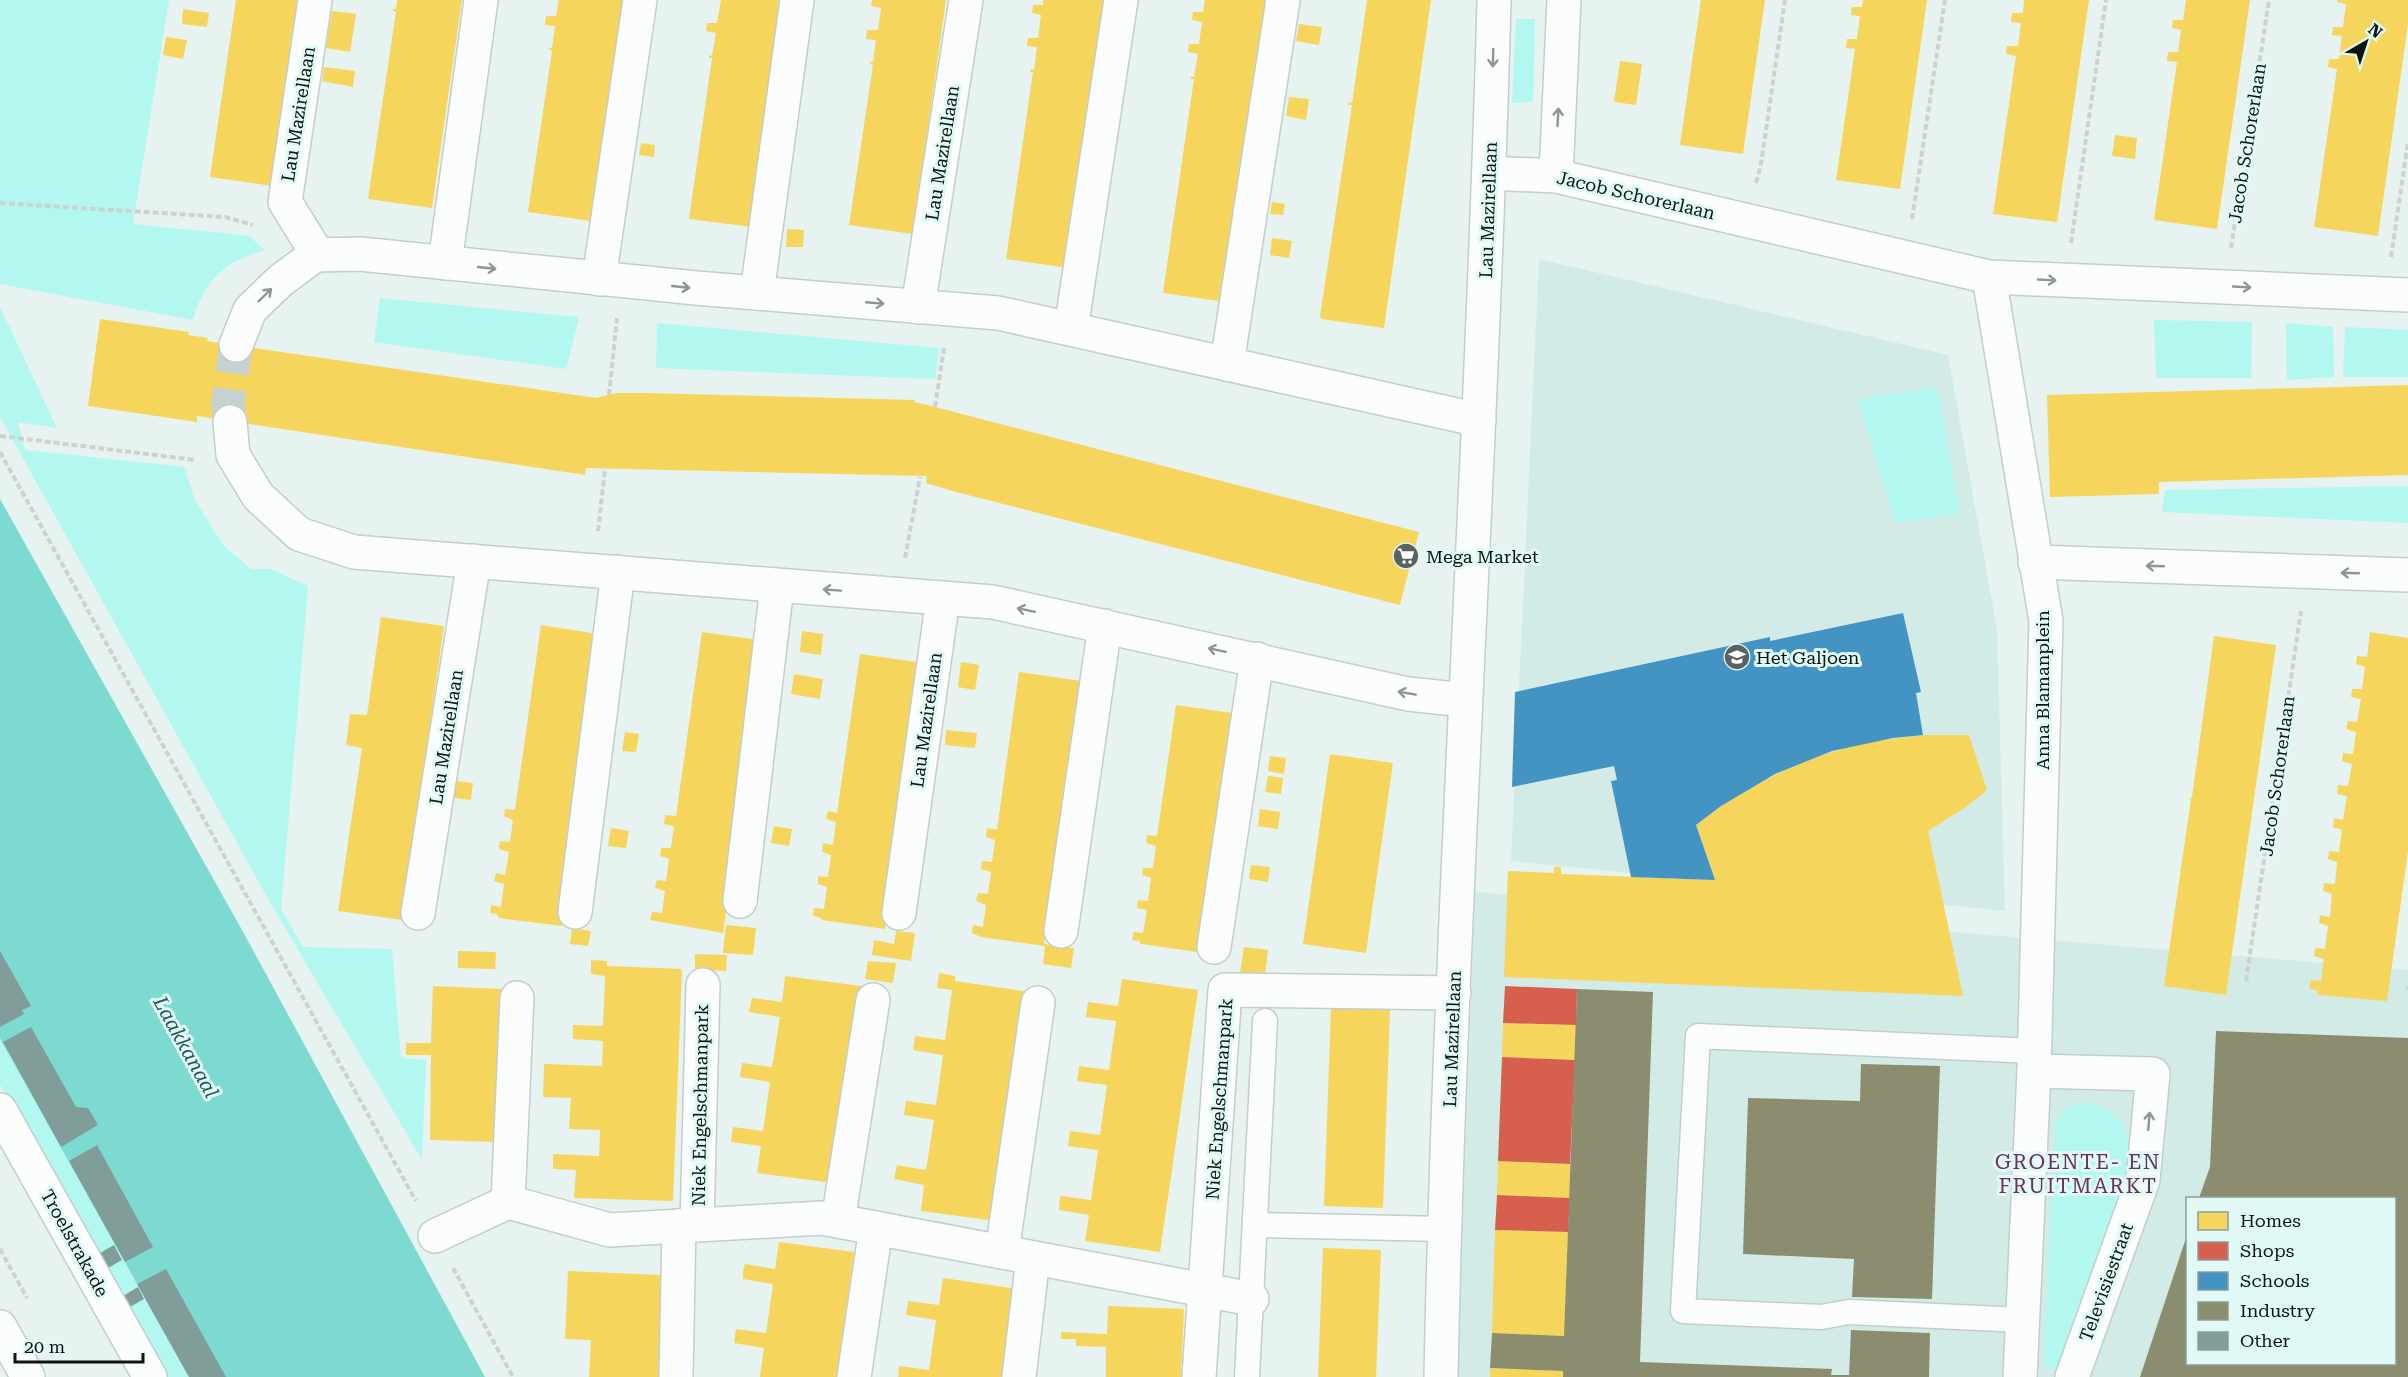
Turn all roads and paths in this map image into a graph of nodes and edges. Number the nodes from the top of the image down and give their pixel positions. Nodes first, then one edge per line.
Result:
1 (315, 0) edge
2 (481, 0) edge
3 (640, 0) edge
4 (797, 0) edge
5 (966, 0) edge
6 (1121, 0) edge
7 (1283, 0) edge
8 (1494, 0) edge
9 (1564, 0) edge
10 (1785, 0) edge
11 (1945, 0) edge
12 (2106, 0) edge
13 (2269, 0) edge
14 (2408, 142) edge
15 (1490, 173) junction
16 (1556, 176) junction
17 (0, 203) edge
18 (1747, 220) junction
19 (262, 228) dead end
20 (318, 255) junction
21 (1903, 257) junction
22 (445, 263) junction
23 (1989, 277) junction
24 (599, 279) junction
25 (2067, 281) junction
26 (2226, 286) junction
27 (757, 293) junction
28 (2399, 294) edge
29 (918, 307) junction
30 (1071, 329) junction
31 (236, 345) tunnel mouth
32 (614, 353) dead end
33 (1227, 364) junction
34 (941, 371) dead end
35 (609, 395) dead end
36 (935, 407) dead end
37 (1479, 420) junction
38 (230, 422) tunnel mouth
39 (0, 436) edge
40 (0, 452) edge
41 (239, 466) junction
42 (605, 469) dead end
43 (920, 477) dead end
44 (601, 509) dead end
45 (474, 561) junction
46 (2035, 562) junction
47 (618, 572) junction
48 (2306, 572) junction
49 (2408, 575) edge
50 (777, 586) junction
51 (899, 594) junction
52 (943, 598) junction
53 (1105, 626) junction
54 (1257, 659) junction
55 (1465, 700) junction
56 (740, 901) dead end
57 (575, 912) dead end
58 (418, 913) dead end
59 (899, 913) dead end
60 (1061, 931) dead end
61 (1214, 947) dead end
62 (2246, 981) dead end
63 (703, 985) dead end
64 (1454, 993) junction
65 (517, 998) dead end
66 (873, 1000) dead end
67 (1038, 1003) dead end
68 (1265, 1021) dead end
69 (2034, 1061) junction
70 (0, 1110) edge
71 (508, 1202) junction
72 (838, 1221) junction
73 (1255, 1225) junction
74 (688, 1226) junction
75 (876, 1228) junction
76 (1444, 1229) junction
77 (435, 1236) junction
78 (1018, 1255) junction
79 (1205, 1290) junction
80 (1252, 1299) junction
81 (2023, 1320) junction
82 (0, 1326) edge
83 (28, 1377) edge
84 (150, 1377) edge
85 (513, 1377) edge
86 (676, 1377) edge
87 (854, 1377) edge
88 (1019, 1377) edge
89 (1199, 1377) edge
90 (1247, 1377) edge
91 (1441, 1377) edge
92 (2020, 1377) edge
93 (2072, 1377) edge

1 - 20 street, Lau Mazirellaan
2 - 22 street
3 - 24 street
4 - 27 street
5 - 29 street, Lau Mazirellaan
6 - 30 street
7 - 33 street
8 -> 15 street, Lau Mazirellaan
16 -> 9 street
10 - 18 path
11 - 21 path
12 - 25 path
13 - 26 path, Jacob Schorerlaan
14 - 28 path
15 - 16 street, Jacob Schorerlaan
15 - 37 street, Lau Mazirellaan
16 - 18 street, Jacob Schorerlaan
17 - 19 path
18 - 21 street, Jacob Schorerlaan
20 - 22 street
31 -> 20 street
21 - 23 street, Jacob Schorerlaan
22 -> 24 street
23 -> 25 street, Jacob Schorerlaan
23 - 46 street, Anna Blamanplein
24 -> 27 street
25 - 26 street, Jacob Schorerlaan
26 -> 28 street, Jacob Schorerlaan
27 -> 29 street
29 - 30 street
30 - 33 street
32 - 35 path
33 - 37 street
34 - 36 path
37 - 55 street, Lau Mazirellaan
38 - 41 street
39 - 41 path
40 - 77 path
41 - 45 street
42 - 44 path
43 - 51 path
45 - 47 street
45 - 58 street, Lau Mazirellaan
48 -> 46 street
46 - 69 street, Anna Blamanplein
47 - 50 street
47 - 57 street
49 -> 48 street
48 - 62 path, Jacob Schorerlaan
51 -> 50 street
50 - 56 street
51 - 52 street
53 -> 52 street
52 - 59 street, Lau Mazirellaan
54 -> 53 street
53 - 60 street
55 -> 54 street
54 - 61 street
55 - 64 street, Lau Mazirellaan
63 - 74 street, Niek Engelschmanpark
64 - 76 street, Lau Mazirellaan
64 - 79 street, Niek Engelschmanpark
65 - 71 street
66 - 72 street
67 - 78 street
68 - 73 lane
69 - 81 street
69 - 81 lane
93 -> 69 street, Televisiestraat
70 - 84 street, Troelstrakade
71 - 74 street, Niek Engelschmanpark
71 - 77 street
72 - 74 street, Niek Engelschmanpark
72 - 75 street, Niek Engelschmanpark
73 - 76 lane
73 - 80 lane
74 - 86 street, Niek Engelschmanpark
75 - 78 street, Niek Engelschmanpark
75 - 87 street
76 - 91 street, Lau Mazirellaan
77 - 85 path
78 - 79 street, Niek Engelschmanpark
78 - 88 street
79 - 80 street
79 - 89 street, Niek Engelschmanpark
80 - 90 lane
81 - 92 street
82 - 83 street

